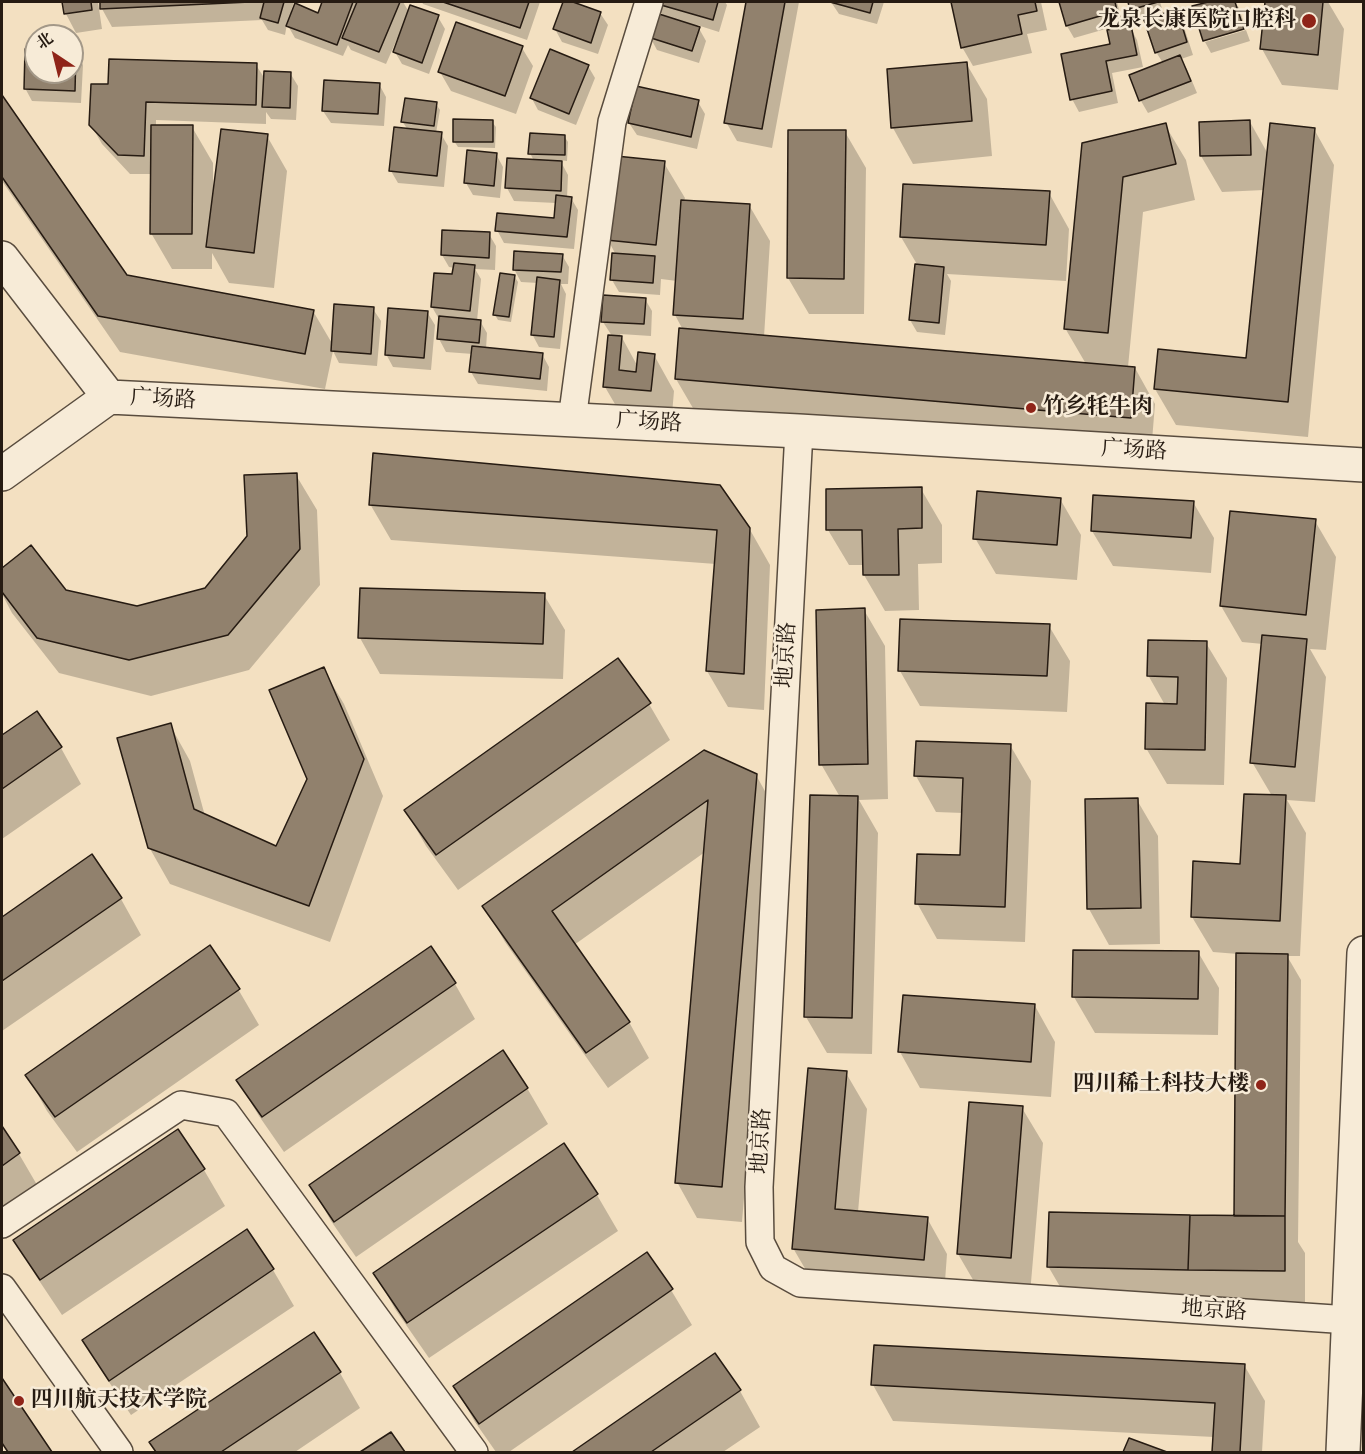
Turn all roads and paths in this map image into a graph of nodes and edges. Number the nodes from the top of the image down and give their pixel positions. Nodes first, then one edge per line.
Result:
1 (649, 2) edge
2 (2, 258) edge
3 (109, 398) junction
4 (572, 420) junction
5 (799, 430) junction
6 (1364, 465) edge
7 (2, 474) edge
8 (1364, 953) edge
9 (2, 1224) edge
10 (2, 1288) edge
11 (1356, 1320) edge
12 (119, 1452) edge
13 (474, 1452) edge
14 (1343, 1452) edge

1 - 4 street
2 - 3 street, 广场路
3 - 4 street, 广场路
3 - 7 street
4 - 5 street, 广场路
5 - 6 street, 广场路
5 - 11 street, 地京路
8 - 11 street
9 - 13 street
10 - 12 street
11 - 14 street

